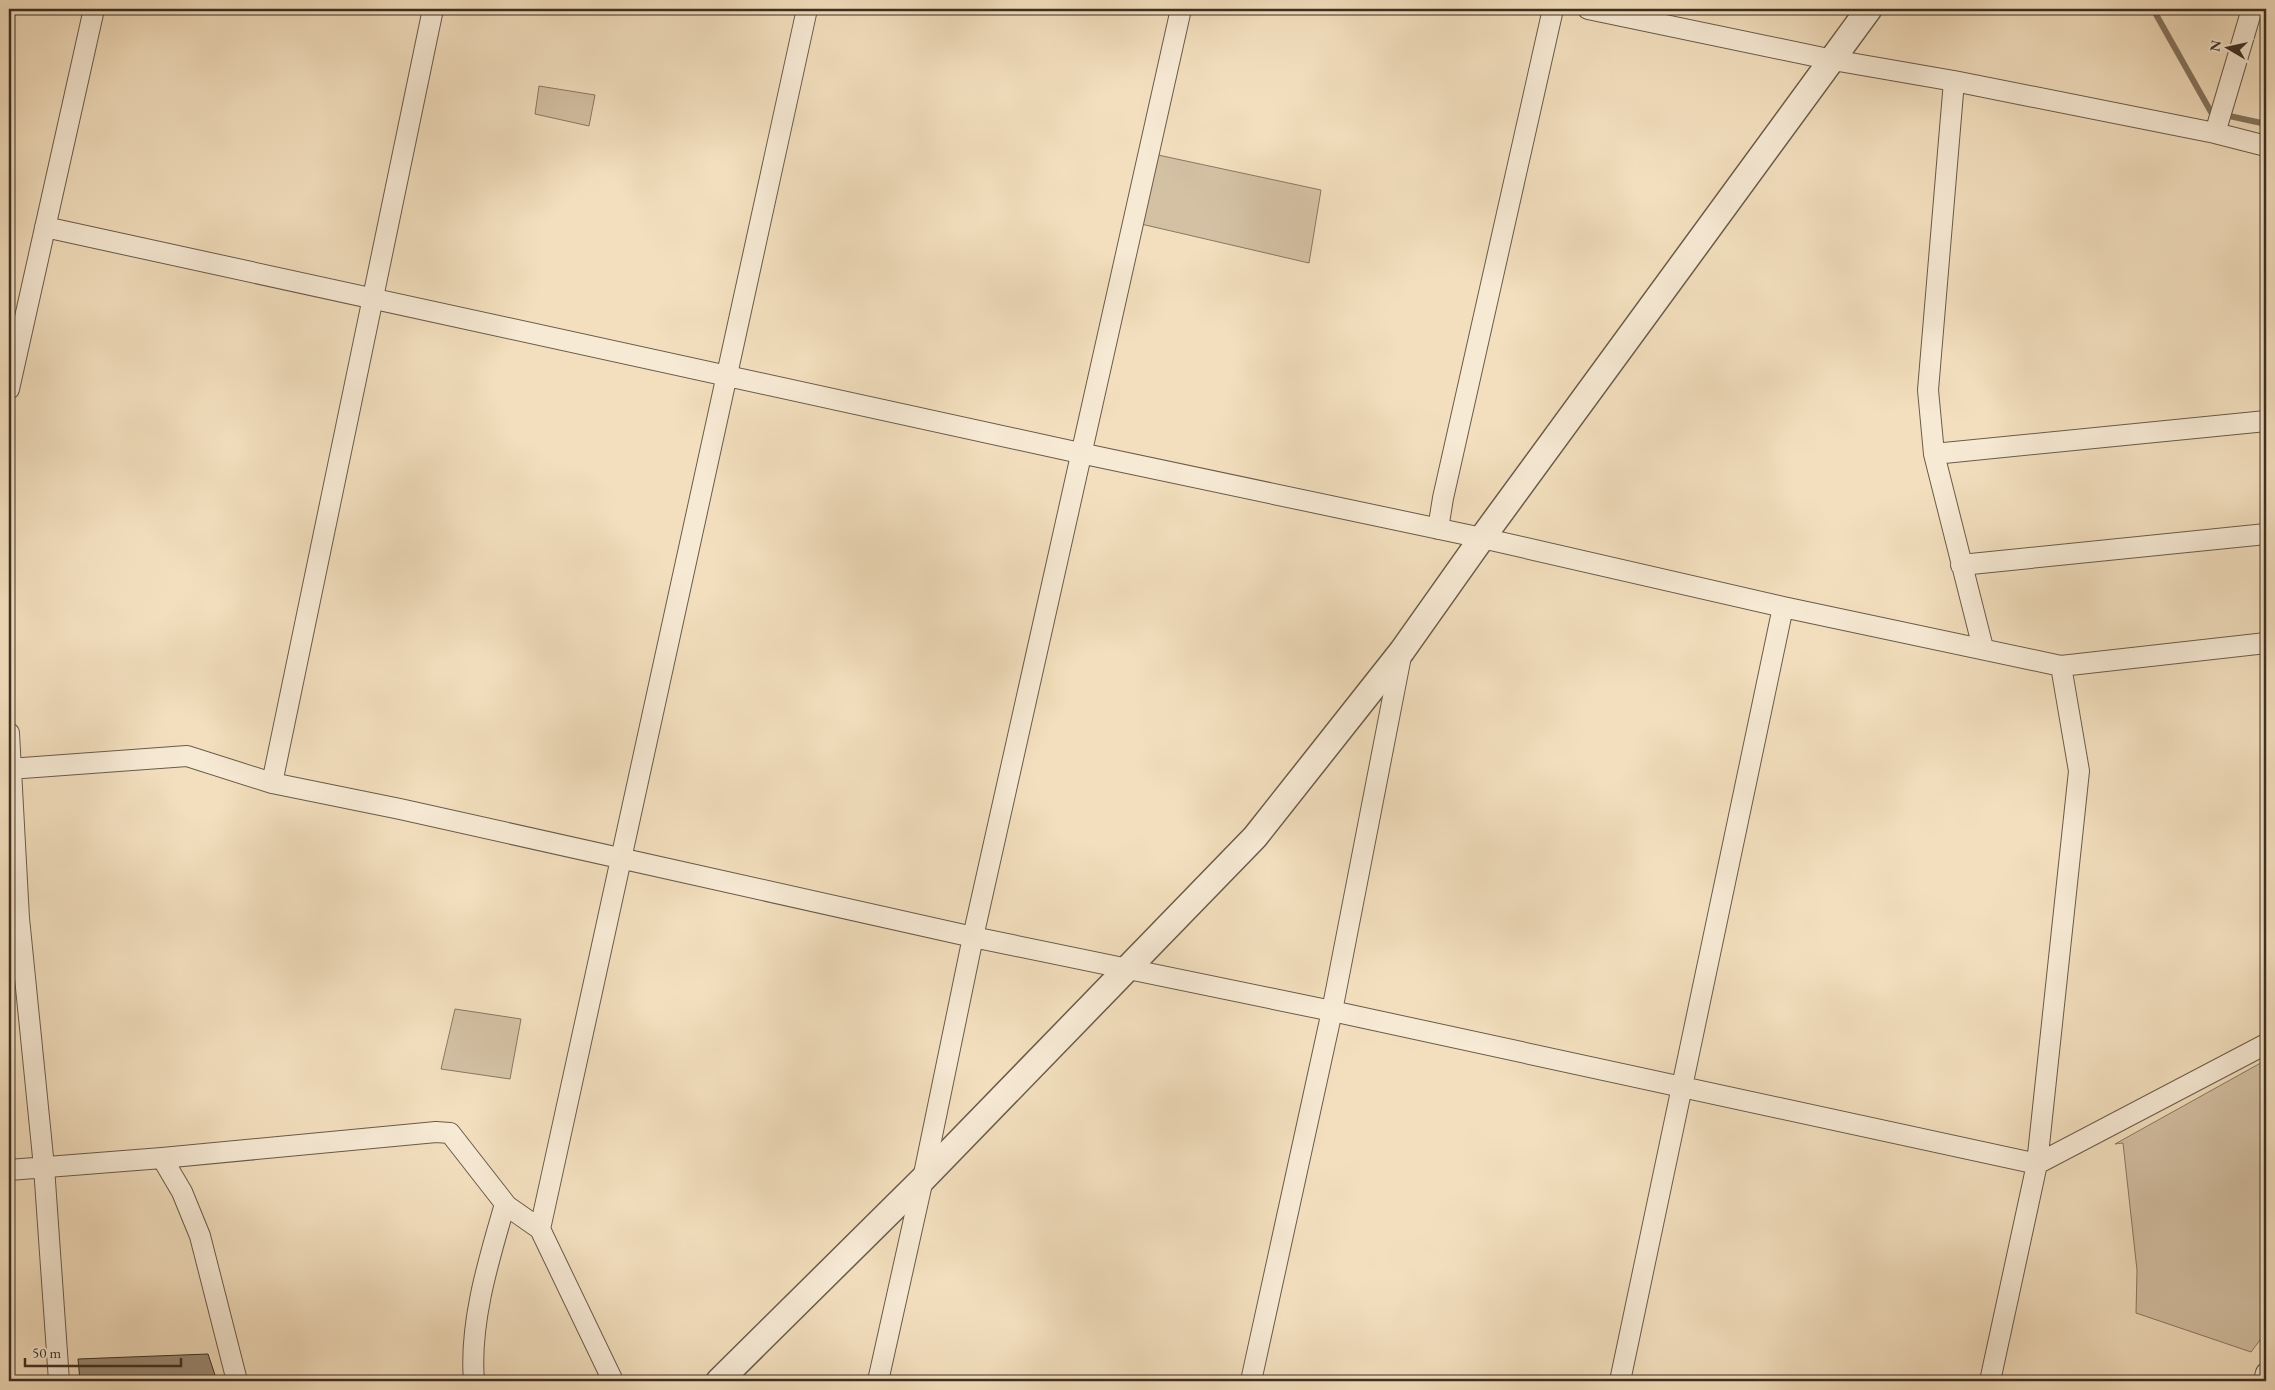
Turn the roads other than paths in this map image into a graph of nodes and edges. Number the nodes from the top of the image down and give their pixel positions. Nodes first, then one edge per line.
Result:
1 (94, 9) edge
2 (433, 9) edge
3 (807, 9) edge
4 (1181, 9) edge
5 (1553, 9) edge
6 (1588, 9) edge
7 (1869, 9) edge
8 (2252, 9) edge
9 (1833, 60) junction
10 (1954, 81) junction
11 (2215, 133) junction
12 (2266, 146) edge
13 (45, 227) junction
14 (372, 298) junction
15 (726, 376) junction
16 (9, 389) edge
17 (2266, 421) edge
18 (1080, 453) junction
19 (1934, 454) junction
20 (1438, 529) junction
21 (2266, 534) edge
22 (1482, 538) junction
23 (1961, 566) junction
24 (1784, 607) junction
25 (2266, 643) edge
26 (1983, 648) junction
27 (1402, 650) junction
28 (2061, 666) junction
29 (9, 733) edge
30 (10, 769) edge
31 (272, 783) junction
32 (621, 858) junction
33 (973, 937) junction
34 (1128, 968) junction
35 (1332, 1011) junction
36 (2266, 1044) edge
37 (1682, 1088) junction
38 (162, 1158) junction
39 (2037, 1164) junction
40 (44, 1167) junction
41 (9, 1170) edge
42 (923, 1179) junction
43 (505, 1204) junction
44 (540, 1229) junction
45 (2266, 1372) edge
46 (59, 1381) edge
47 (237, 1381) edge
48 (474, 1381) edge
49 (613, 1381) edge
50 (719, 1381) edge
51 (878, 1381) edge
52 (1252, 1381) edge
53 (1620, 1381) edge
54 (1990, 1381) edge
55 (2264, 1381) edge

1 - 13 street
2 - 14 street
3 - 15 street
4 - 18 street
5 - 20 street
6 - 9 street
7 - 9 street
8 - 11 street
9 - 10 street
9 - 22 street
10 - 11 street
10 - 19 street
11 - 12 street
13 - 14 street
13 - 16 street
14 - 15 street
14 - 31 street
15 - 18 street
15 - 32 street
17 - 19 street
18 - 20 street
18 - 33 street
19 - 23 street
20 - 22 street
21 - 23 street
22 - 24 street
22 - 27 street
23 - 26 street
24 - 26 street
24 - 37 street
25 - 28 street
26 - 28 street
27 - 34 street
27 - 35 street
28 - 39 street
29 - 30 street
30 - 31 street
30 - 40 street
31 - 32 street
32 - 33 street
32 - 44 street
33 - 34 street
33 - 42 street
34 - 35 street
34 - 42 street
35 - 37 street
35 - 52 street
36 - 39 street
37 - 39 street
37 - 53 street
38 - 40 street
38 - 43 street
38 - 47 street
39 - 54 street
40 - 41 street
40 - 46 street
42 - 50 street
42 - 51 street
43 - 44 street
43 - 48 street
44 - 49 street
45 - 55 street

